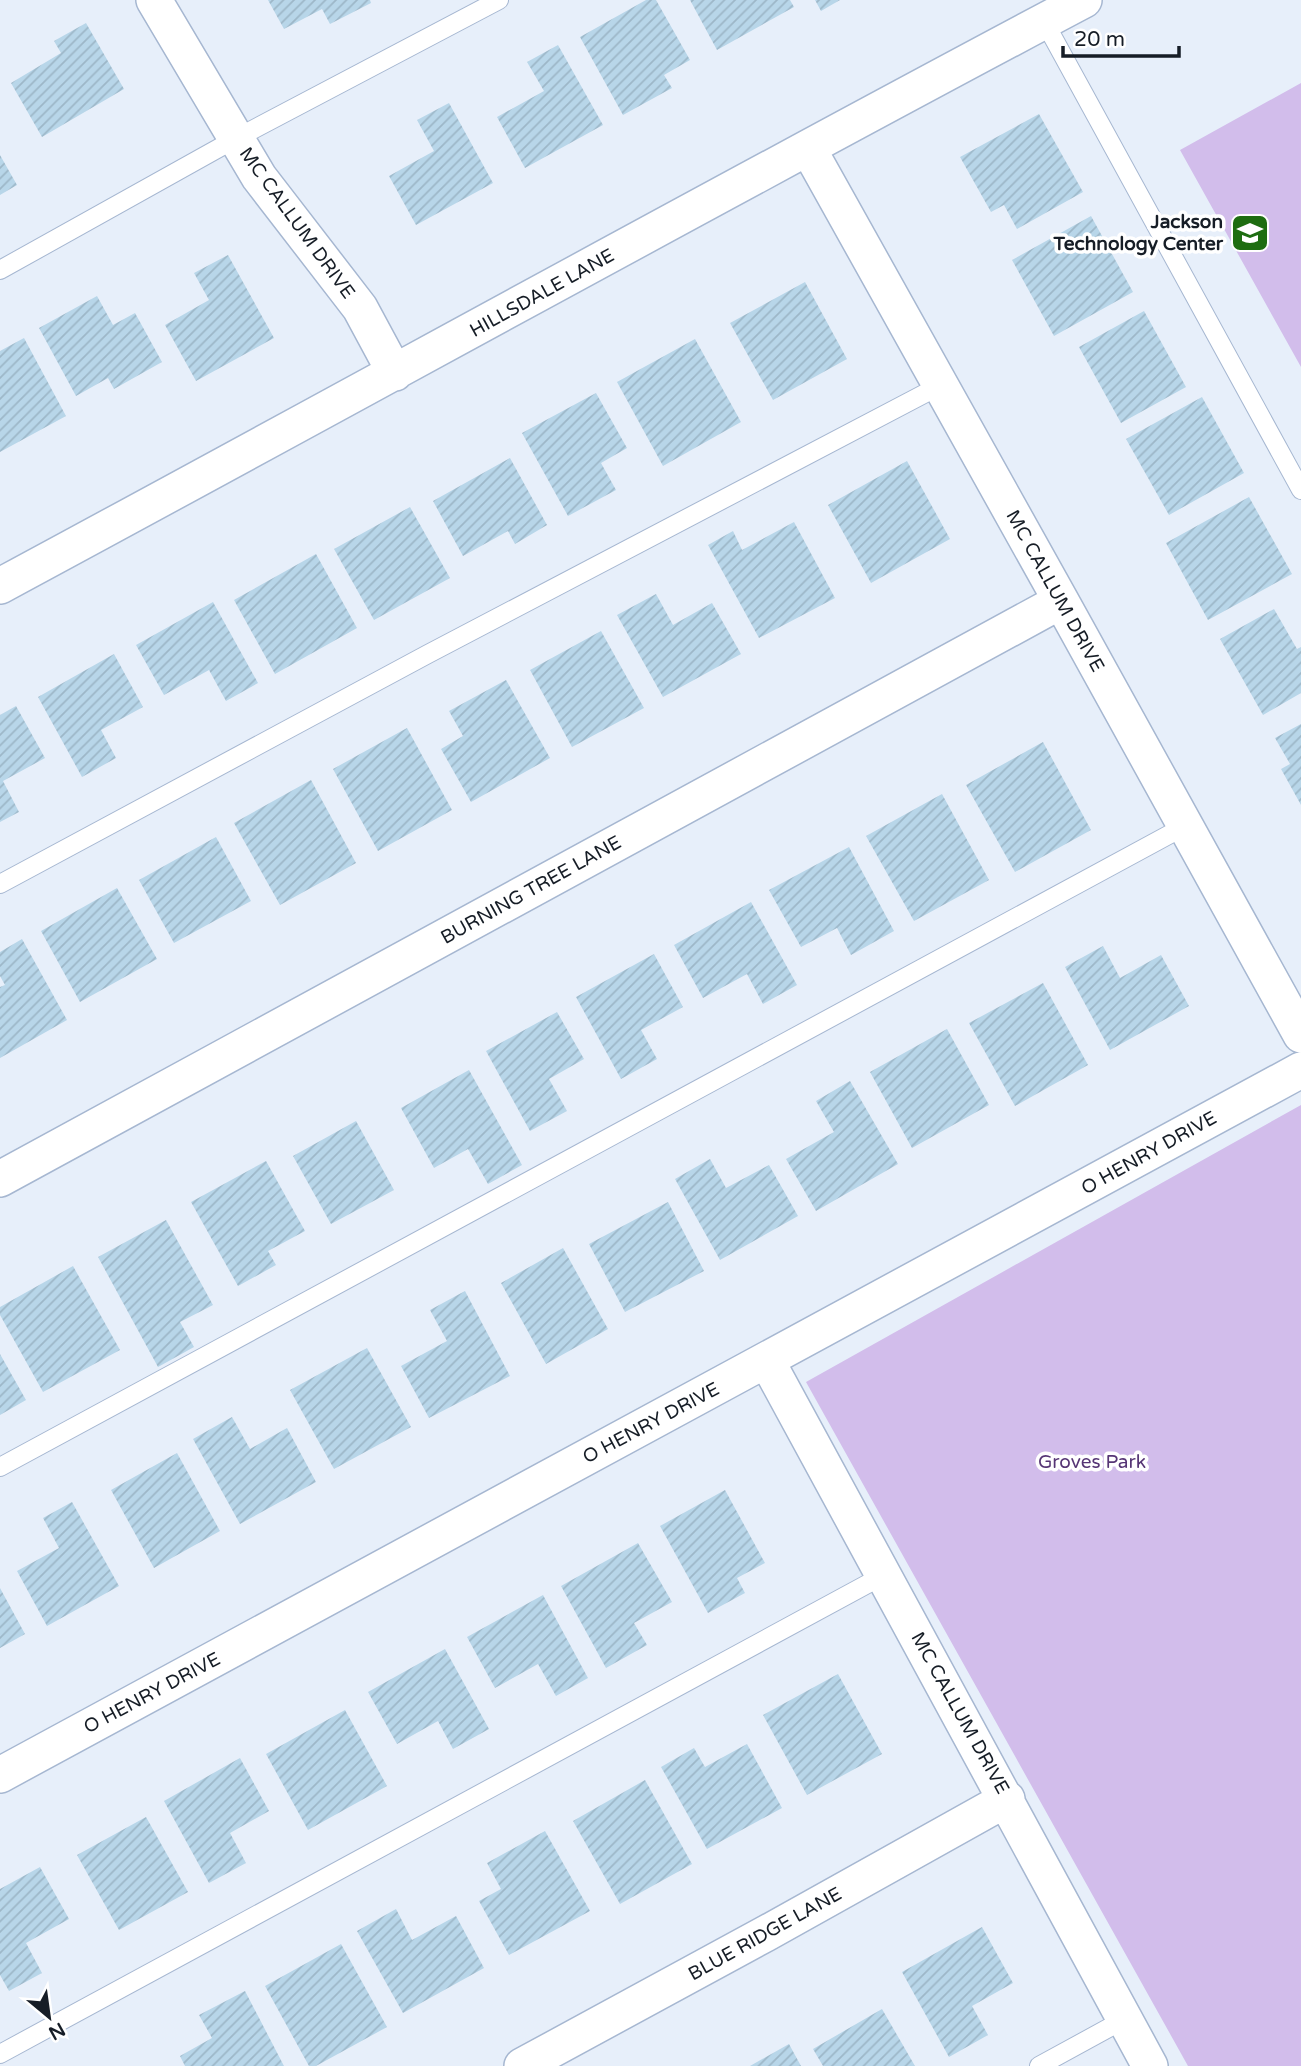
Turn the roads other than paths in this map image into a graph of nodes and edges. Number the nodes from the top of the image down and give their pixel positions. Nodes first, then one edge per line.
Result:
1 (154, 0) edge
2 (499, 0) edge
3 (1084, 0) edge
4 (1044, 21) junction
5 (235, 139) junction
6 (808, 148) junction
7 (0, 270) edge
8 (395, 373) junction
9 (941, 386) junction
10 (1301, 490) edge
11 (0, 586) edge
12 (1062, 601) junction
13 (1185, 826) junction
14 (0, 884) edge
15 (1301, 1035) edge
16 (1301, 1070) edge
17 (0, 1179) edge
18 (767, 1361) junction
19 (0, 1467) edge
20 (884, 1575) junction
21 (0, 1775) edge
22 (1007, 1799) junction
23 (1125, 2019) junction
24 (0, 2054) edge
25 (522, 2066) edge
26 (1039, 2066) edge
27 (1150, 2066) edge

1 - 5 street, MC CALLUM DRIVE
2 - 5 lane
3 - 4 street, HILLSDALE LANE
4 - 6 street, HILLSDALE LANE
4 - 10 lane
5 - 7 lane
5 - 8 street, MC CALLUM DRIVE
6 - 8 street, HILLSDALE LANE
6 - 9 street, MC CALLUM DRIVE
8 - 11 street, HILLSDALE LANE
9 - 12 street, MC CALLUM DRIVE
9 - 14 lane
12 - 13 street, MC CALLUM DRIVE
12 - 17 street, BURNING TREE LANE
13 - 15 street, MC CALLUM DRIVE
13 - 19 lane
16 - 18 street, O HENRY DRIVE
18 - 20 street, MC CALLUM DRIVE
18 - 21 street, O HENRY DRIVE
20 - 22 street, MC CALLUM DRIVE
20 - 24 lane
22 - 23 street, MC CALLUM DRIVE
22 - 25 street, BLUE RIDGE LANE
23 - 26 lane
23 - 27 street, MC CALLUM DRIVE

